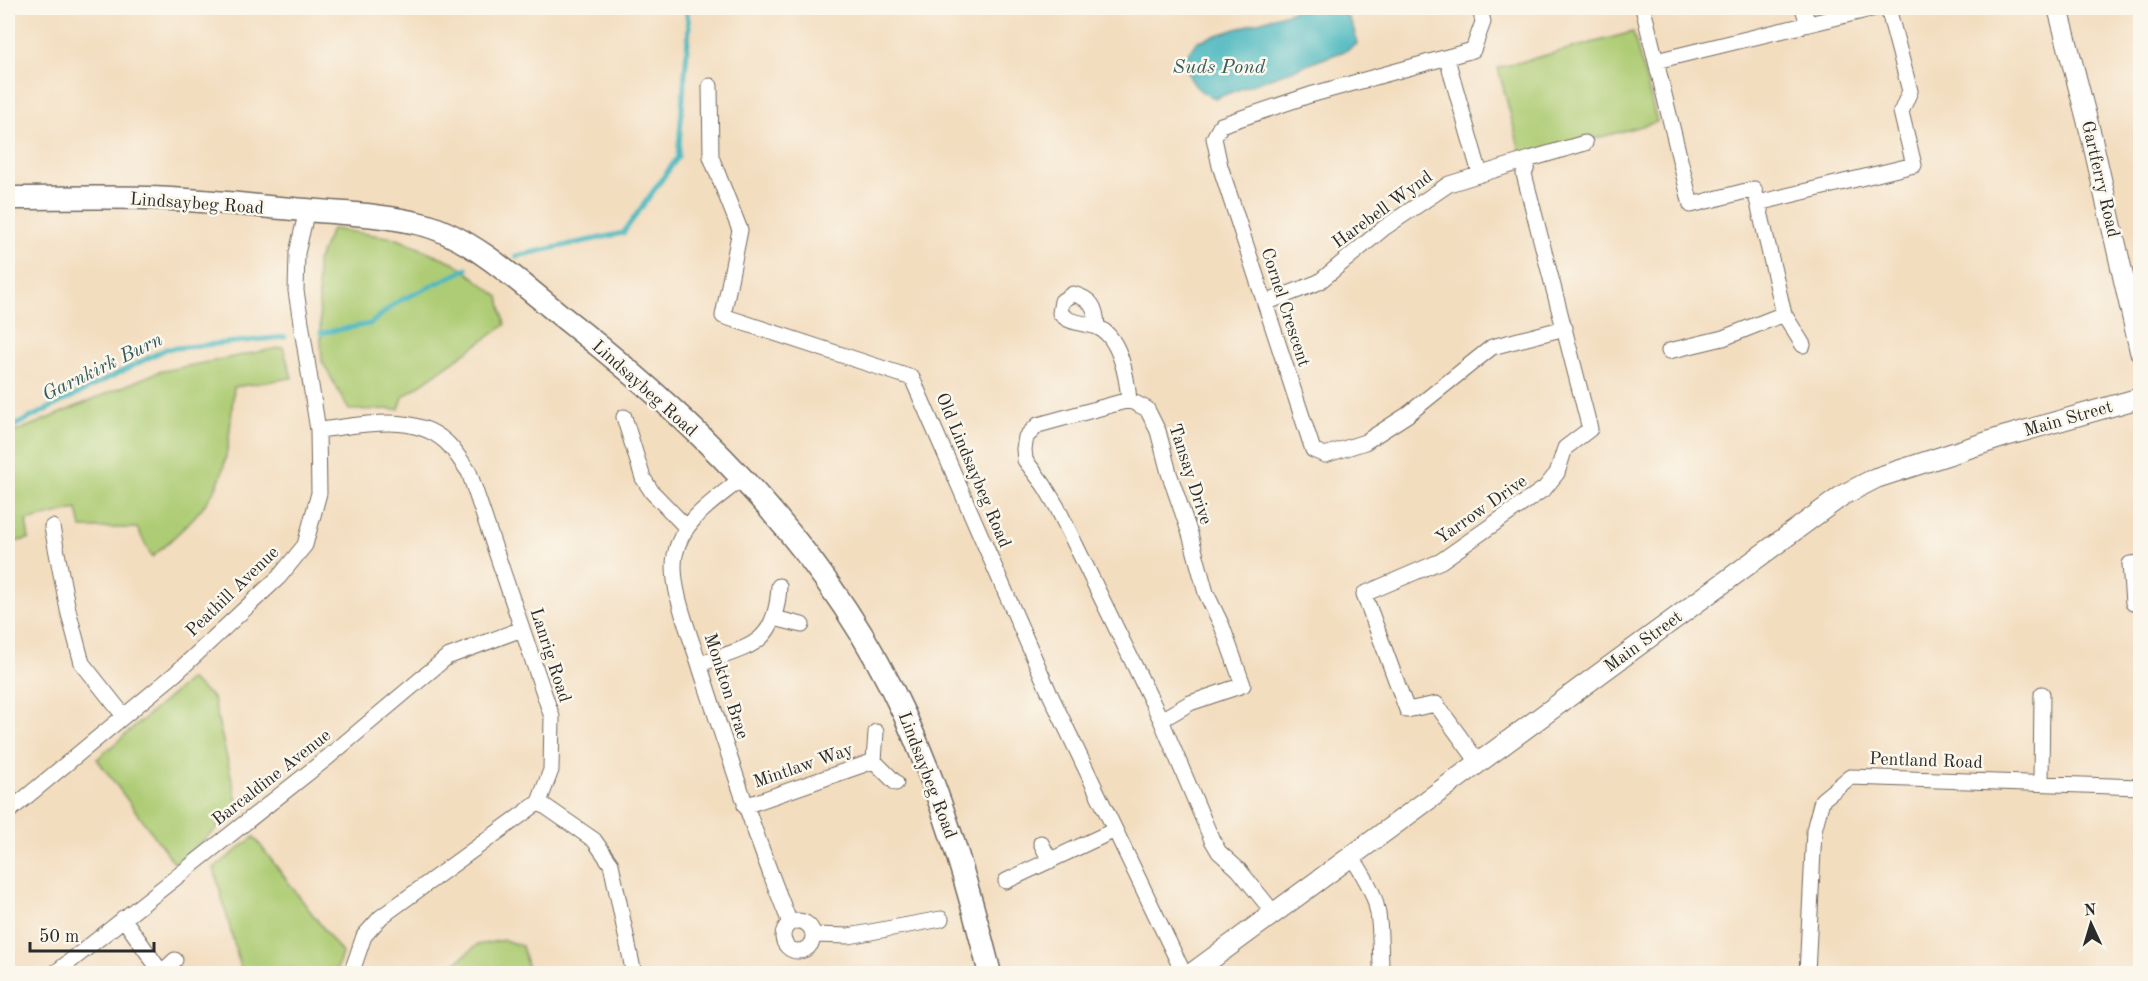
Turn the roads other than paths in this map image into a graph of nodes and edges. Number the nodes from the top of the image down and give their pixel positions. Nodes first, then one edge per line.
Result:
1 (1480, 8) edge
2 (1643, 8) edge
3 (1803, 8) edge
4 (1875, 8) edge
5 (1888, 8) edge
6 (2058, 8) edge
7 (1808, 24) junction
8 (1447, 59) junction
9 (1656, 61) junction
10 (710, 86) dead end
11 (1586, 143) dead end
12 (1530, 159) junction
13 (1480, 174) junction
14 (8, 198) edge
15 (1758, 203) junction
16 (307, 210) junction
17 (1265, 303) junction
18 (1784, 314) junction
19 (1097, 326) dead end
20 (1565, 328) junction
21 (1803, 345) dead end
22 (1669, 351) dead end
23 (2140, 351) edge
24 (2140, 398) edge
25 (1129, 400) junction
26 (624, 417) dead end
27 (318, 430) junction
28 (742, 478) junction
29 (52, 527) dead end
30 (686, 527) junction
31 (2140, 563) edge
32 (779, 586) dead end
33 (2133, 603) dead end
34 (774, 618) junction
35 (802, 625) dead end
36 (522, 628) junction
37 (700, 664) junction
38 (2042, 694) dead end
39 (124, 716) junction
40 (1161, 720) junction
41 (876, 732) dead end
42 (874, 761) junction
43 (1478, 762) junction
44 (896, 783) dead end
45 (2041, 783) junction
46 (2140, 787) edge
47 (539, 802) junction
48 (745, 807) junction
49 (8, 812) edge
50 (1115, 830) junction
51 (1041, 843) dead end
52 (1351, 856) junction
53 (1050, 861) junction
54 (1006, 881) dead end
55 (1273, 912) junction
56 (123, 918) junction
57 (941, 919) dead end
58 (790, 923) junction
59 (813, 935) junction
60 (175, 960) dead end
61 (1381, 965) dead end
62 (161, 973) edge
63 (54, 974) edge
64 (351, 974) edge
65 (634, 974) edge
66 (990, 974) edge
67 (1184, 974) edge
68 (1191, 974) edge
69 (1807, 974) edge

1 - 8 street, Cornel Crescent
2 - 9 street
3 - 7 street
4 - 7 street
5 - 15 street
6 - 23 street, Gartferry Road
7 - 9 street
8 - 13 street
8 - 17 street, Cornel Crescent
9 - 15 street
10 - 50 street, Old Lindsaybeg Road
11 - 12 street
12 - 13 street, Harebell Wynd
12 - 20 street, Yarrow Drive
13 - 17 street, Harebell Wynd
14 - 16 main road, Lindsaybeg Road
15 - 18 street
16 - 27 street, Peathill Avenue
16 - 28 main road, Lindsaybeg Road
17 - 20 street, Cornel Crescent
18 - 21 street
18 - 22 street
19 - 25 street
20 - 43 street, Yarrow Drive
24 - 43 street, Main Street
25 - 40 street, Tansay Drive
25 - 40 street
26 - 30 street
27 - 36 street, Lanrig Road
27 - 39 street, Peathill Avenue
28 - 30 street, Monkton Brae
28 - 66 main road, Lindsaybeg Road
29 - 39 street
30 - 37 street, Monkton Brae
31 - 33 street
32 - 34 street
34 - 35 street
34 - 37 street
36 - 47 street, Lanrig Road
36 - 56 street, Barcaldine Avenue
37 - 48 street, Monkton Brae
38 - 45 street
39 - 49 street, Peathill Avenue
40 - 55 street
41 - 42 street, Mintlaw Way
42 - 44 street, Mintlaw Way
42 - 48 street, Mintlaw Way
43 - 52 street, Main Street
45 - 46 street, Pentland Road
45 - 69 street, Pentland Road
47 - 64 street
47 - 65 street
48 - 58 street, Monkton Brae
50 - 53 street
50 - 67 street, Old Lindsaybeg Road
51 - 53 street
52 - 55 street, Main Street
52 - 61 street
53 - 54 street
55 - 68 street, Main Street
56 - 62 street
56 - 63 street, Barcaldine Avenue
57 - 59 street
58 - 59 street
58 - 59 street, Monkton Brae
60 - 62 street

